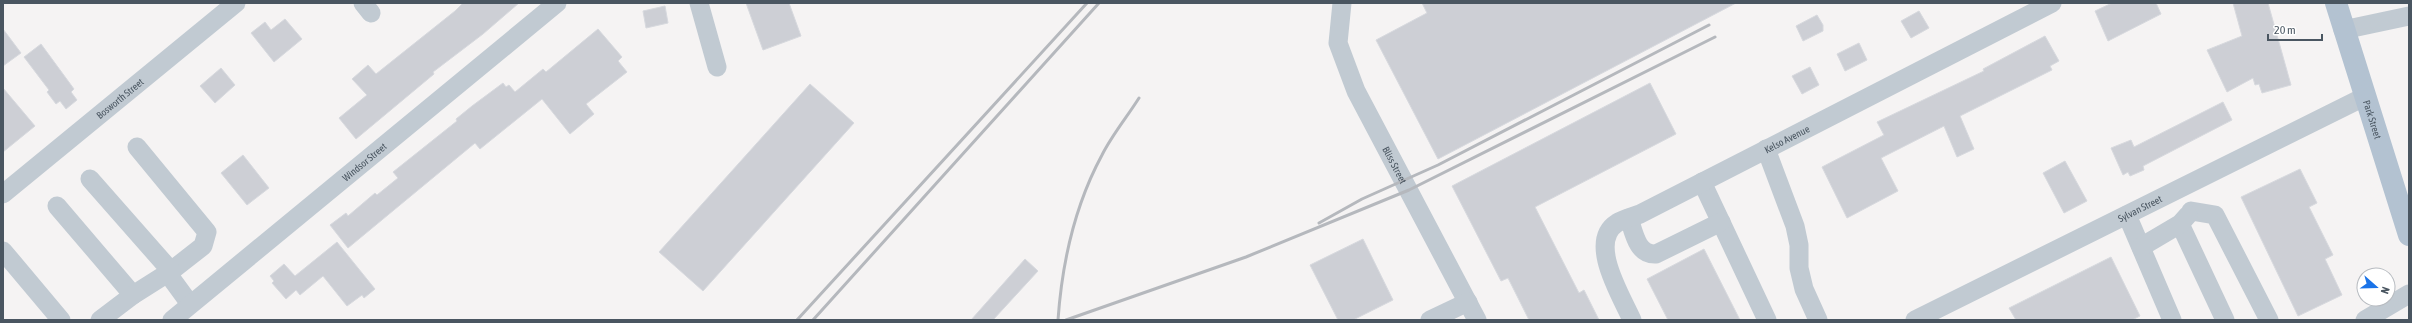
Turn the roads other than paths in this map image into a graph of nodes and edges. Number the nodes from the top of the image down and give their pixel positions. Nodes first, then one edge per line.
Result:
1 (236, 3) edge
2 (557, 3) edge
3 (699, 3) edge
4 (1342, 3) edge
5 (2052, 3) edge
6 (2336, 3) edge
7 (2409, 16) edge
8 (2343, 30) junction
9 (718, 67) dead end
10 (2364, 97) junction
11 (137, 147) dead end
12 (1766, 149) junction
13 (90, 179) dead end
14 (1702, 182) junction
15 (2182, 187) junction
16 (3, 194) edge
17 (57, 206) dead end
18 (2127, 215) junction
19 (1630, 218) junction
20 (2186, 218) junction
21 (1721, 222) junction
22 (2409, 235) edge
23 (2140, 247) junction
24 (3, 251) edge
25 (171, 271) junction
26 (2409, 294) edge
27 (133, 295) junction
28 (1468, 302) junction
29 (190, 304) junction
30 (61, 320) edge
31 (100, 320) edge
32 (172, 320) edge
33 (1430, 320) edge
34 (1477, 320) edge
35 (1632, 320) edge
36 (1766, 320) edge
37 (1818, 320) edge
38 (1914, 320) edge
39 (2172, 320) edge
40 (2225, 320) edge
41 (2269, 320) edge
42 (2365, 320) edge

1 - 16 street, Bosworth Street
2 - 29 street, Windsor Street
3 - 9 street
4 - 28 street, Bliss Street
5 - 12 street, Kelso Avenue
6 - 8 main road, Park Street
7 - 8 street
8 - 10 main road, Park Street
10 - 15 street, Sylvan Street
10 - 22 main road, Park Street
11 - 25 street
12 - 14 street, Kelso Avenue
12 - 37 street
13 - 25 street
14 - 19 street, Kelso Avenue
14 - 21 street
15 - 18 street, Sylvan Street
15 - 20 street
17 - 27 street
18 - 23 street
18 - 38 street, Sylvan Street
19 - 21 street
19 - 35 street, Kelso Avenue
20 - 23 street
20 - 40 street
20 - 41 street
21 - 36 street
23 - 39 street
24 - 30 street
25 - 27 street
25 - 29 street
26 - 42 street
27 - 31 street
28 - 33 street
28 - 34 street, Bliss Street
29 - 32 street, Windsor Street

